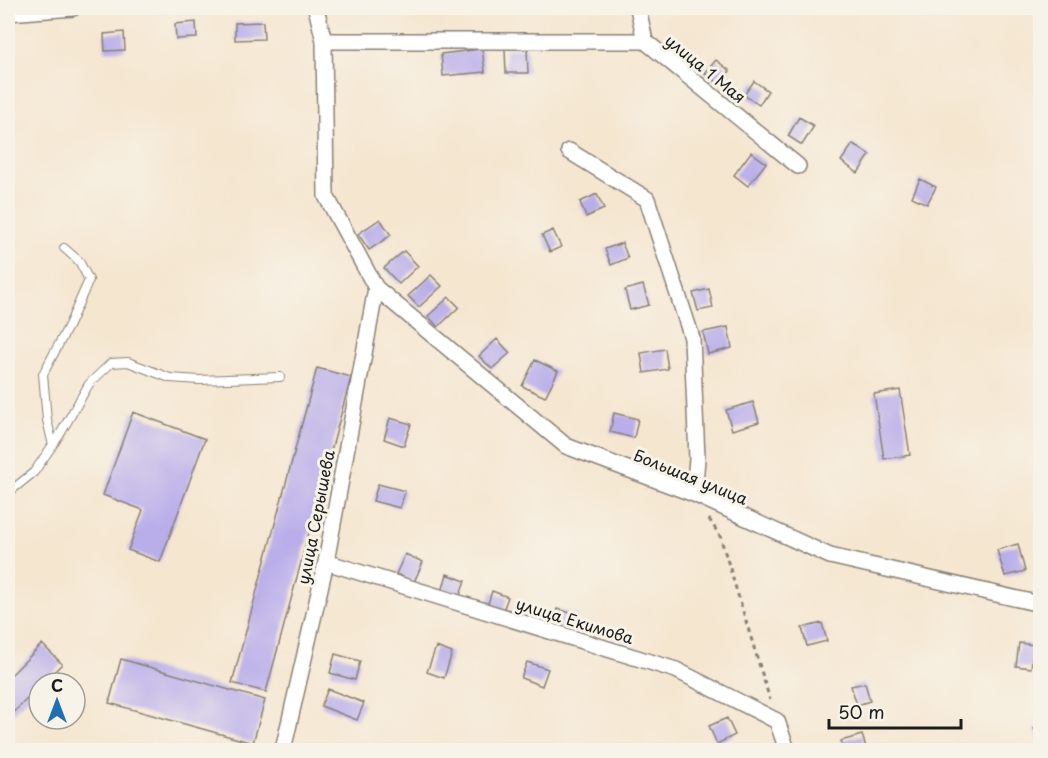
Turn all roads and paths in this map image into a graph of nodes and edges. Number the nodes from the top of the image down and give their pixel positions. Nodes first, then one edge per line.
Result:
1 (40, 8) edge
2 (73, 8) edge
3 (316, 8) edge
4 (639, 8) edge
5 (8, 12) edge
6 (324, 41) junction
7 (645, 41) junction
8 (569, 151) dead end
9 (798, 166) dead end
10 (64, 248) dead end
11 (376, 288) junction
12 (280, 377) dead end
13 (53, 445) junction
14 (8, 493) edge
15 (694, 494) junction
16 (326, 562) junction
17 (1041, 604) edge
18 (777, 721) junction
19 (284, 750) edge
20 (787, 750) edge

1 - 2 street
1 - 5 street
3 - 6 street
4 - 7 street
6 - 7 street, улица 1 Мая
6 - 11 street
7 - 9 street, улица 1 Мая
8 - 15 street
10 - 13 lane
11 - 15 street, Большая улица
11 - 16 street, улица Серышева
12 - 13 lane
13 - 14 lane
15 - 17 street, Большая улица
15 - 18 path
16 - 18 street, улица Екимова
16 - 19 street, улица Серышева
18 - 20 street

